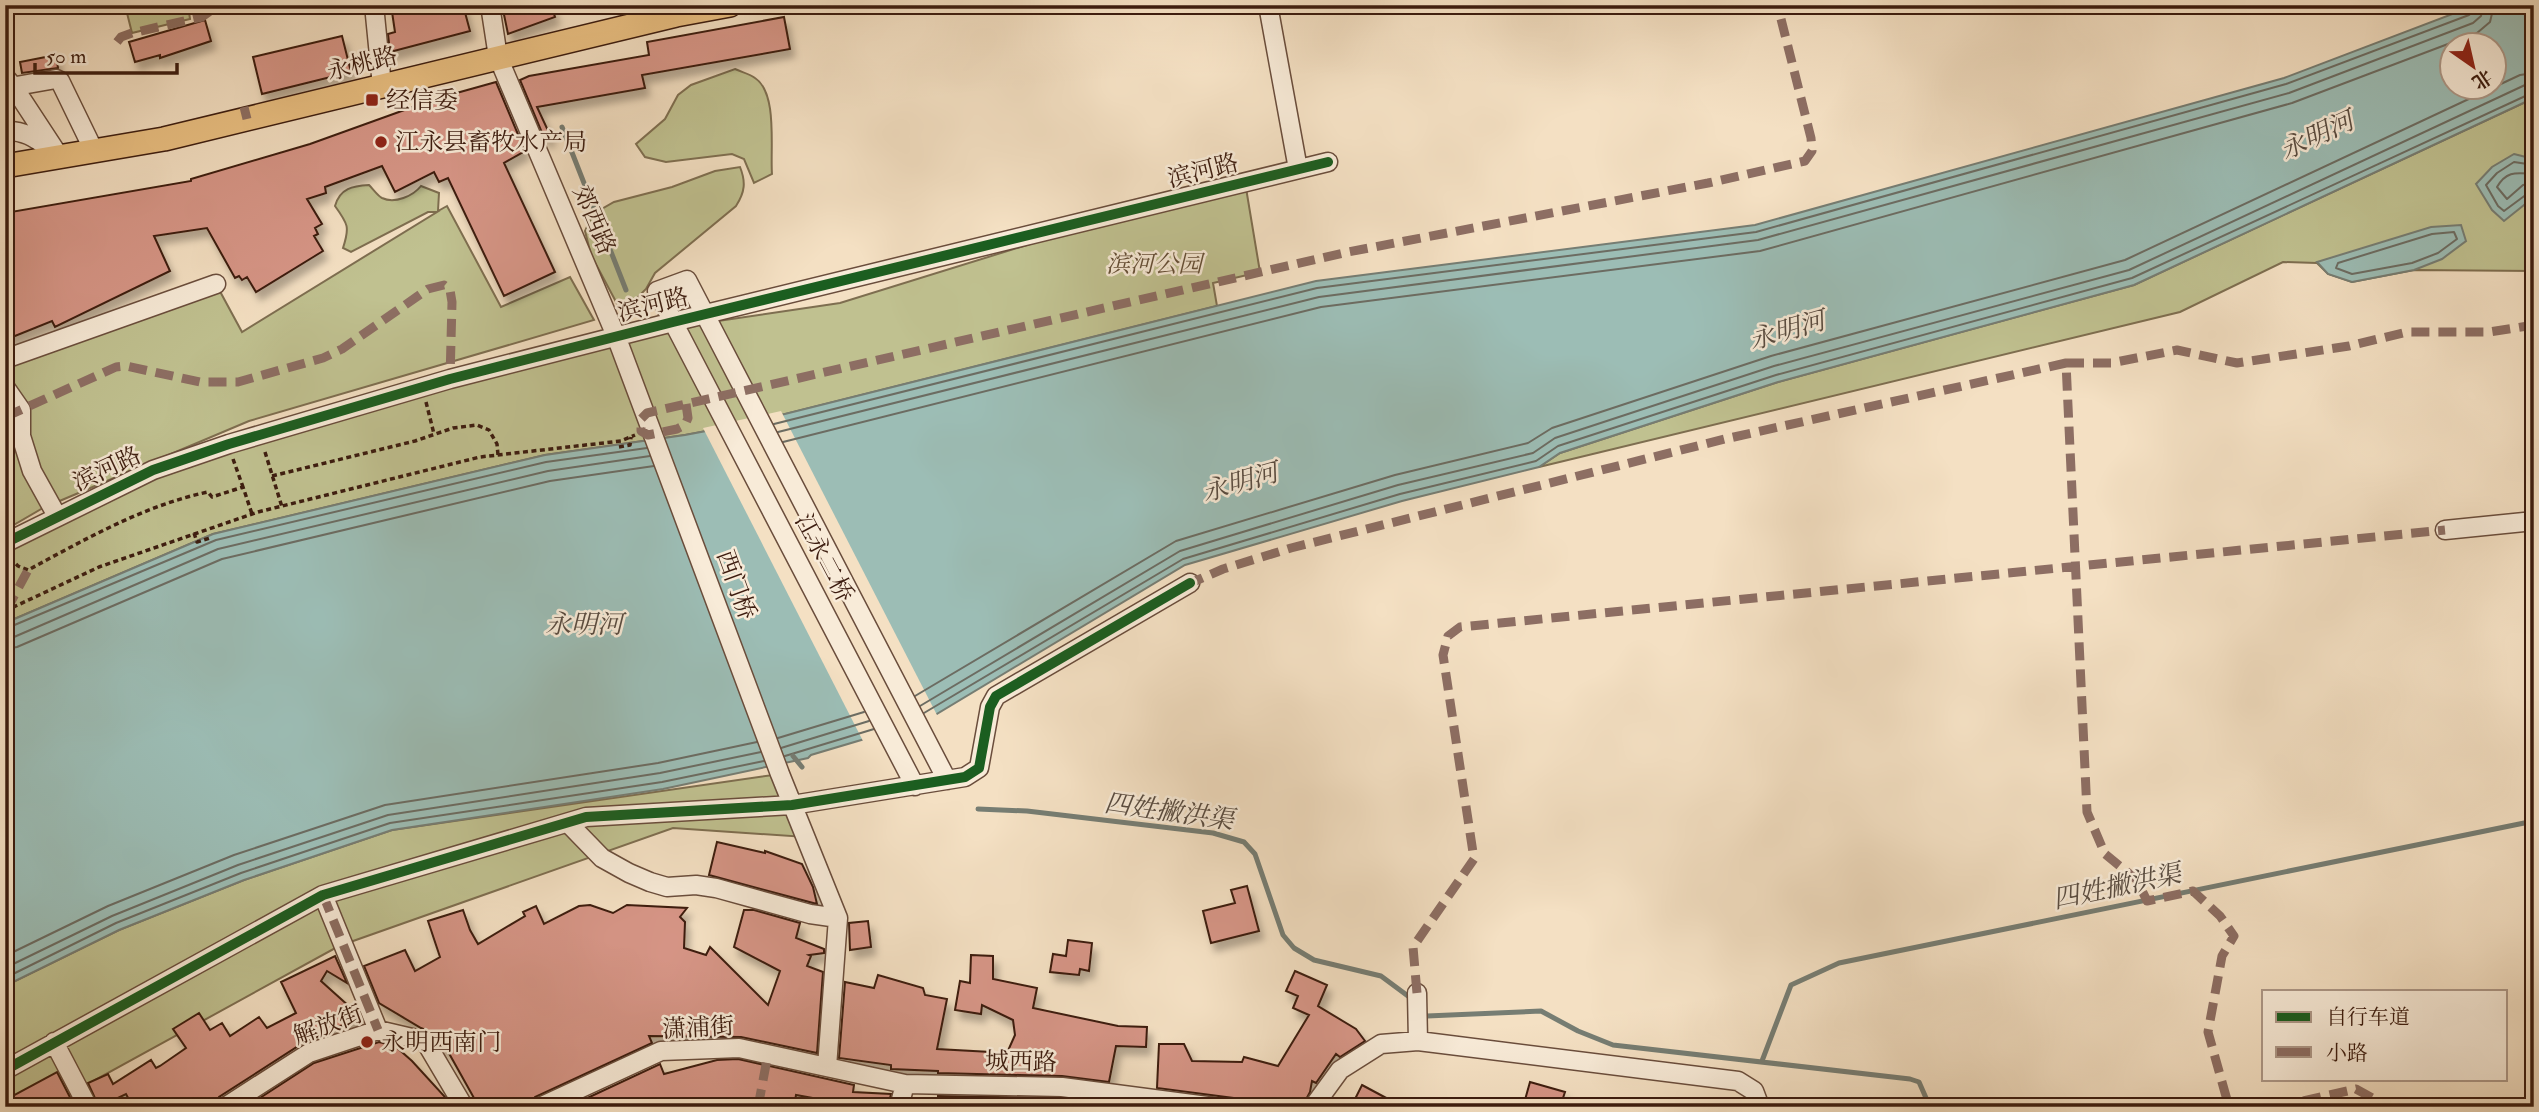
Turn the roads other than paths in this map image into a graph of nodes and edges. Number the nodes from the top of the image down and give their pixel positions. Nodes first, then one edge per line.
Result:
1 (374, 5) edge
2 (490, 5) edge
3 (730, 5) edge
4 (1268, 5) edge
5 (498, 57) junction
6 (382, 86) junction
7 (10, 90) edge
8 (5, 131) edge
9 (94, 151) junction
10 (62, 154) junction
11 (1328, 162) dead end
12 (5, 166) edge
13 (1298, 169) junction
14 (216, 284) dead end
15 (705, 314) junction
16 (673, 322) junction
17 (617, 336) junction
18 (5, 359) edge
19 (5, 387) edge
20 (643, 420) joint
21 (57, 516) junction
22 (2534, 522) edge
23 (2445, 530) dead end
24 (5, 543) edge
25 (1190, 583) dead end
26 (947, 780) junction
27 (915, 786) junction
28 (792, 805) junction
29 (568, 822) junction
30 (323, 895) junction
31 (838, 918) junction
32 (1417, 993) dead end
33 (378, 1030) junction
34 (1418, 1041) junction
35 (54, 1042) junction
36 (827, 1067) junction
37 (5, 1070) edge
38 (905, 1084) junction
39 (1133, 1101) edge
40 (88, 1107) edge
41 (225, 1107) edge
42 (464, 1107) edge
43 (540, 1107) edge
44 (900, 1107) edge
45 (1215, 1107) edge
46 (1313, 1107) edge
47 (1760, 1107) edge

1 - 6 street
2 - 5 street, 郊西路
3 - 5 main road, 永桃路
4 - 13 street
5 - 6 main road, 永桃路
5 - 17 street, 郊西路
6 - 9 main road, 永桃路
7 - 9 street
7 - 10 street
8 - 10 street
9 - 10 main road, 永桃路
10 - 12 main road, 永桃路
11 - 13 street, 滨河路
13 - 15 street, 滨河路
14 - 18 street
15 - 16 street, 滨河路
15 - 16 street, 江永二桥
15 - 26 street, 江永二桥
16 - 17 street, 滨河路
16 - 27 street, 江永二桥
17 - 20 street, 郊西路
17 - 21 street, 滨河路
19 - 21 street
20 - 28 street, 西门桥
21 - 24 street, 滨河路
22 - 23 street
25 - 26 street
26 - 27 street
27 - 28 street
28 - 29 street
28 - 31 street, 西门桥
29 - 30 street
29 - 31 street
30 - 33 street
30 - 35 street
31 - 36 street
32 - 34 street
33 - 41 street, 解放街
33 - 42 street, 解放街
34 - 46 street
34 - 47 street
35 - 37 street
35 - 40 street
36 - 38 street, 城西路
36 - 43 street, 潇浦街
38 - 39 street, 城西路
38 - 44 street
39 - 45 street, 城西路

